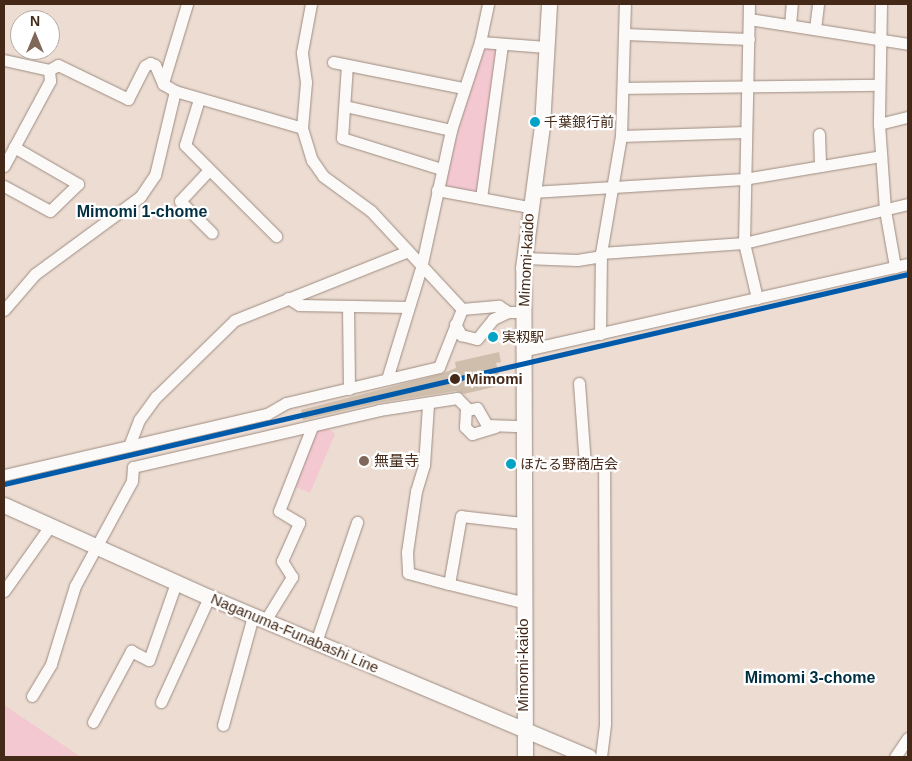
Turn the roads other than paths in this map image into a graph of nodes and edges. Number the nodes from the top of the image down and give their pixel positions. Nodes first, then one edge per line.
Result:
1 (187, 4) edge
2 (312, 4) edge
3 (488, 4) edge
4 (549, 4) edge
5 (625, 4) edge
6 (749, 4) edge
7 (792, 4) edge
8 (818, 4) edge
9 (881, 4) edge
10 (749, 18) junction
11 (790, 25) junction
12 (815, 29) junction
13 (624, 34) junction
14 (749, 39) junction
15 (879, 39) junction
16 (480, 42) junction
17 (502, 44) junction
18 (908, 44) edge
19 (547, 46) junction
20 (4, 60) edge
21 (333, 62) dead end
22 (347, 65) junction
23 (49, 70) junction
24 (163, 84) junction
25 (876, 85) junction
26 (747, 87) junction
27 (463, 88) junction
28 (623, 88) junction
29 (175, 91) junction
30 (199, 99) junction
31 (345, 106) junction
32 (908, 116) edge
33 (878, 124) junction
34 (302, 128) junction
35 (451, 130) junction
36 (746, 132) junction
37 (819, 134) dead end
38 (621, 136) junction
39 (14, 147) junction
40 (881, 156) junction
41 (4, 166) edge
42 (820, 166) junction
43 (441, 169) junction
44 (209, 170) junction
45 (744, 179) junction
46 (4, 186) edge
47 (612, 187) junction
48 (437, 190) junction
49 (481, 198) junction
50 (531, 199) junction
51 (908, 204) edge
52 (885, 210) junction
53 (212, 233) dead end
54 (276, 236) dead end
55 (744, 242) junction
56 (408, 251) junction
57 (601, 255) junction
58 (524, 258) junction
59 (908, 264) edge
60 (895, 267) junction
61 (421, 268) junction
62 (288, 298) junction
63 (757, 298) junction
64 (348, 306) junction
65 (408, 307) junction
66 (462, 309) junction
67 (4, 310) edge
68 (515, 312) junction
69 (455, 324) junction
70 (600, 334) junction
71 (522, 351) junction
72 (387, 379) junction
73 (579, 383) dead end
74 (349, 389) junction
75 (428, 405) junction
76 (468, 409) junction
77 (522, 426) junction
78 (312, 427) junction
79 (495, 427) junction
80 (129, 446) junction
81 (585, 465) dead end
82 (604, 465) dead end
83 (4, 475) edge
84 (4, 505) edge
85 (357, 522) dead end
86 (522, 523) junction
87 (50, 526) junction
88 (94, 546) junction
89 (176, 583) junction
90 (449, 584) junction
91 (4, 591) edge
92 (209, 597) junction
93 (522, 602) junction
94 (259, 618) junction
95 (316, 642) junction
96 (32, 696) dead end
97 (161, 702) dead end
98 (93, 722) dead end
99 (223, 725) dead end
100 (523, 728) junction
101 (908, 738) edge
102 (525, 757) edge
103 (589, 757) edge
104 (601, 757) edge
105 (895, 757) edge

1 - 24 street
2 - 34 street
3 - 16 street
4 - 19 main road, Mimomi-kaido
5 - 13 street
6 - 10 street
7 - 11 street
8 - 12 street
9 - 15 street
10 - 11 street
10 - 14 street
11 - 12 street
12 - 15 street
13 - 14 street
13 - 28 street
14 - 26 street
15 - 18 street
15 - 25 street
16 - 17 street
16 - 27 street
17 - 19 street
17 - 49 street
19 - 50 main road, Mimomi-kaido
20 - 23 street
21 - 22 street
22 - 27 street
22 - 31 street
23 - 24 street
23 - 39 street
24 - 29 street
25 - 26 street
25 - 33 street
26 - 28 street
26 - 36 street
27 - 35 street
28 - 38 street
29 - 30 street
29 - 67 street
30 - 34 street
30 - 44 street
31 - 35 street
31 - 43 street
32 - 33 street
33 - 40 street
34 - 56 street
35 - 43 street
36 - 38 street
36 - 45 street
37 - 42 street
38 - 47 street
39 - 41 street
39 - 46 street
40 - 42 street
40 - 52 street
42 - 45 street
43 - 48 street
44 - 53 street
44 - 54 street
45 - 47 street
45 - 55 street
47 - 50 street
47 - 57 street
48 - 49 street
48 - 61 street
49 - 50 street
50 - 58 main road, Mimomi-kaido
51 - 52 street
52 - 55 street
52 - 60 street
55 - 57 street
55 - 63 street
56 - 61 street
56 - 62 street
57 - 58 street
57 - 70 street
58 - 68 main road, Mimomi-kaido
59 - 60 street
60 - 63 street
61 - 65 street
61 - 66 street
62 - 64 street
62 - 80 street
63 - 70 street
64 - 65 street
64 - 74 street
65 - 72 street
66 - 68 street
66 - 69 street
68 - 69 street
68 - 71 main road, Mimomi-kaido
69 - 72 street
70 - 71 street
71 - 77 main road, Mimomi-kaido
72 - 74 street
73 - 81 street
74 - 80 street
75 - 76 street
75 - 78 street
75 - 90 street
76 - 79 street
76 - 79 street
77 - 79 street
77 - 86 main road, Mimomi-kaido
78 - 88 street
78 - 94 street
80 - 83 street
82 - 104 street
84 - 87 main road, Naganuma-Funabashi Line
85 - 95 street
86 - 90 street
86 - 93 main road, Mimomi-kaido
87 - 88 main road, Naganuma-Funabashi Line
87 - 91 street
88 - 89 main road, Naganuma-Funabashi Line
88 - 96 street
89 - 92 main road, Naganuma-Funabashi Line
89 - 98 street
90 - 93 street
92 - 94 main road, Naganuma-Funabashi Line
92 - 97 street
93 - 100 main road, Mimomi-kaido
94 - 95 main road, Naganuma-Funabashi Line
94 - 99 street
95 - 100 main road, Naganuma-Funabashi Line
100 - 102 main road, Mimomi-kaido
100 - 103 main road, Naganuma-Funabashi Line
101 - 105 street

